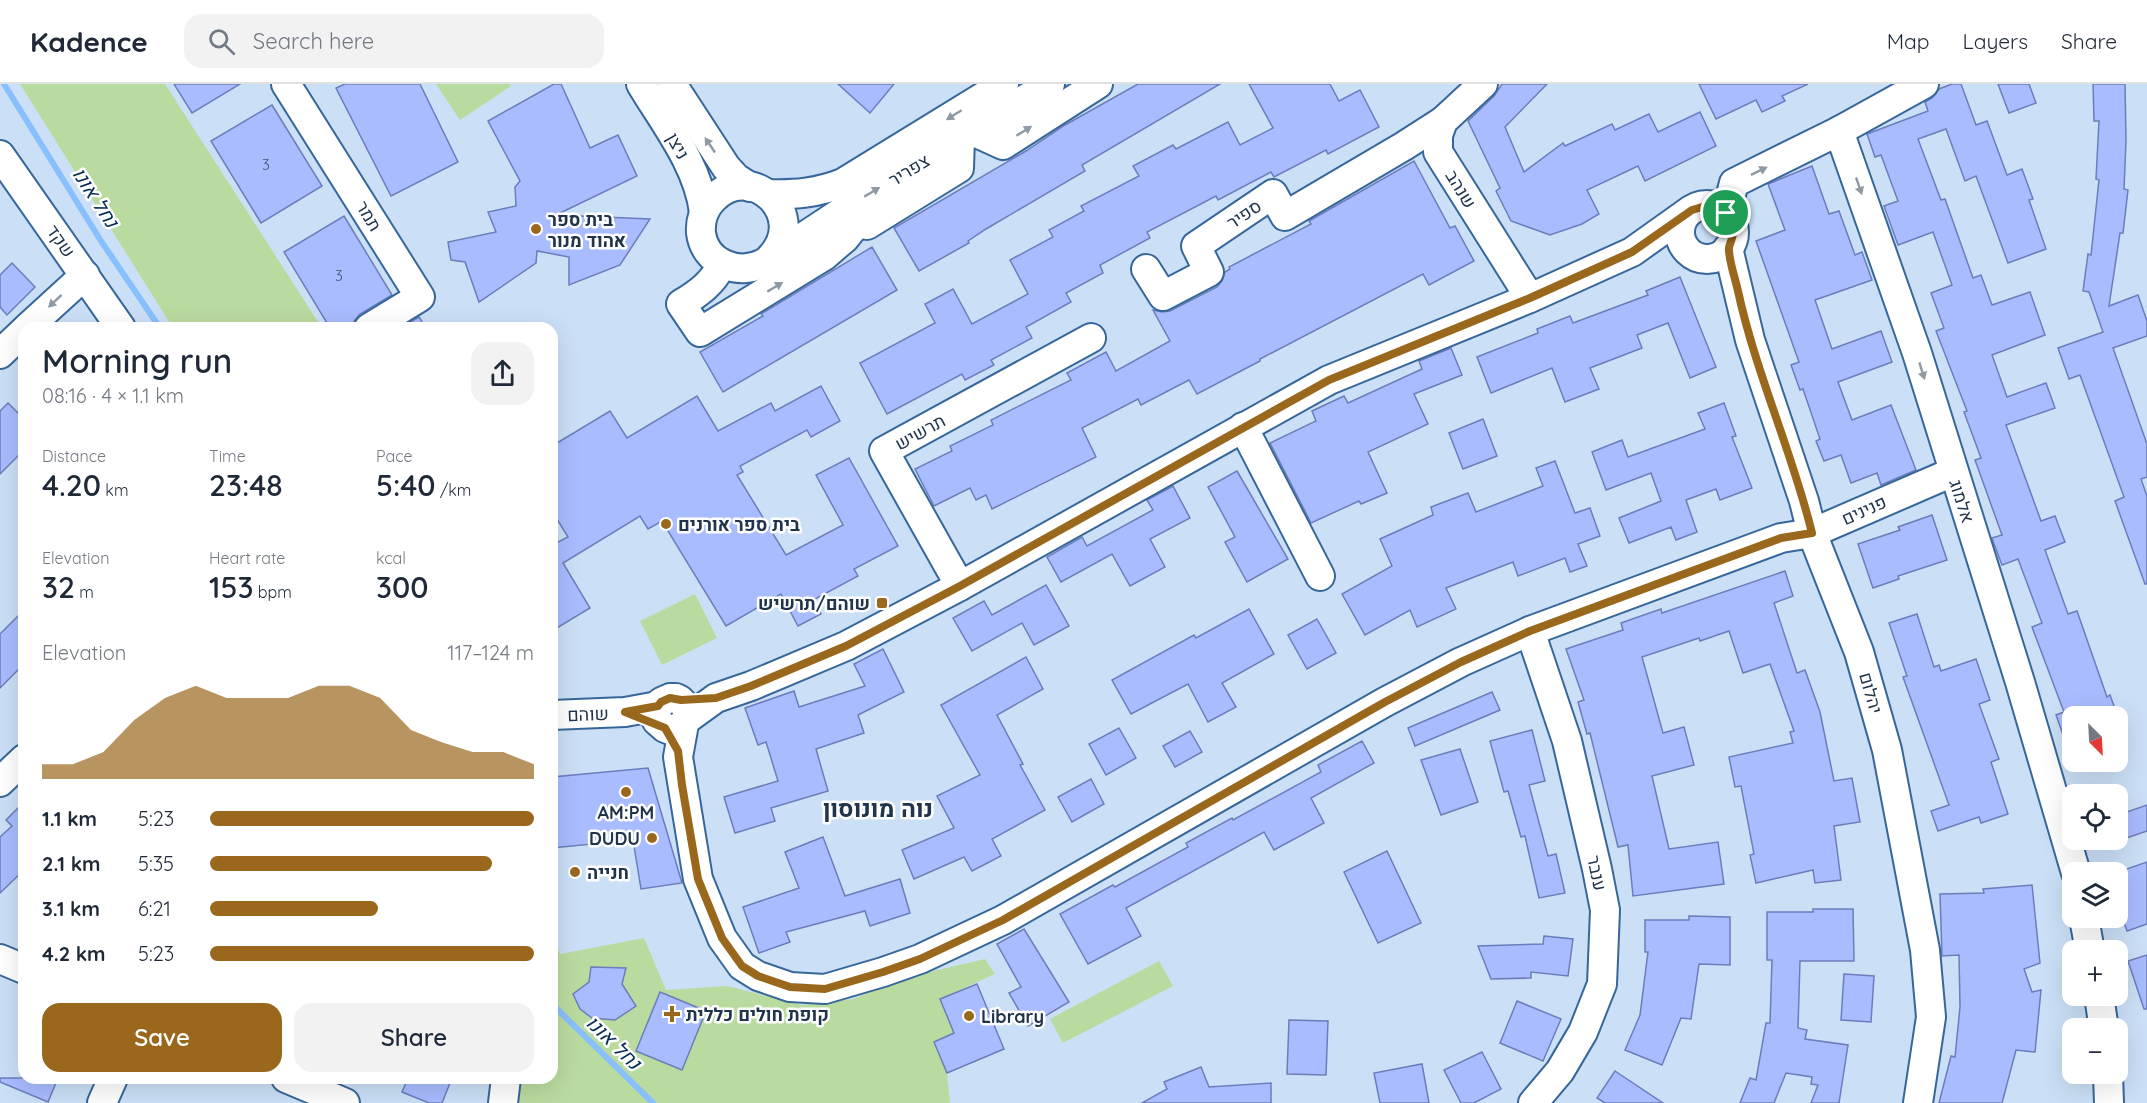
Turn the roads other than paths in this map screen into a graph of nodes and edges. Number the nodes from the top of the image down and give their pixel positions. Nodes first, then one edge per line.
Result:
1 (286, 84) edge
2 (640, 84) edge
3 (672, 84) edge
4 (1004, 84) edge
5 (1050, 84) edge
6 (1098, 84) edge
7 (1483, 84) edge
8 (1924, 84) edge
9 (1443, 121) junction
10 (1839, 131) junction
11 (966, 135) junction
12 (0, 155) edge
13 (758, 190) junction
14 (1692, 210) junction
15 (704, 212) junction
16 (1726, 213) junction
17 (833, 224) junction
18 (1632, 252) junction
19 (1707, 252) junction
20 (824, 256) junction
21 (770, 258) junction
22 (1146, 269) dead end
23 (717, 272) junction
24 (85, 275) junction
25 (1530, 298) junction
26 (740, 308) junction
27 (34, 322) edge
28 (117, 322) edge
29 (379, 322) edge
30 (18, 337) edge
31 (1091, 338) dead end
32 (0, 354) edge
33 (1243, 427) junction
34 (1953, 472) junction
35 (1812, 533) junction
36 (1320, 576) dead end
37 (960, 586) junction
38 (1530, 631) junction
39 (558, 715) edge
40 (673, 722) junction
41 (18, 765) edge
42 (0, 782) edge
43 (2073, 862) edge
44 (0, 959) edge
45 (18, 966) edge
46 (110, 1084) edge
47 (299, 1084) edge
48 (505, 1084) edge
49 (2108, 1084) edge
50 (338, 1102) edge
51 (102, 1103) edge
52 (503, 1103) edge
53 (1533, 1103) edge
54 (1918, 1103) edge
55 (2109, 1103) edge

1 - 29 street, תמר
2 - 15 street, ניצן
13 -> 3 street, ניצן
4 -> 13 street, צפריר
5 - 11 street, צפריר
11 -> 6 street
7 - 9 street
8 - 10 street
9 - 22 street, ספיר
9 - 25 street, שנהב
16 -> 10 street
10 -> 34 street, אלמוג
17 -> 11 street, צפריר
12 - 24 street, שקד
13 - 15 street
13 - 21 street
14 - 16 street
14 - 18 street, שוהם
14 - 19 street
15 - 23 street
16 - 19 street
17 - 20 street
17 - 20 street
17 - 21 street, צפריר
18 - 19 street, שוהם
18 - 25 street, שוהם
19 - 35 street, יהלום
26 -> 20 street
21 - 23 street
23 - 26 street
23 - 26 street
24 -> 27 street
24 - 28 street, שקד
25 - 33 street, שוהם
30 - 32 street
31 - 37 street, תרשיש
33 - 36 street
33 - 37 street, שוהם
34 - 35 street, פנינים
34 - 43 street, אלמוג
35 - 38 street, פנינים
35 - 54 street, יהלום
37 - 40 street, שוהם
38 - 40 street, פנינים
38 - 53 street, ענבר
39 - 40 street, שוהם
41 - 42 street
44 - 45 street
46 - 51 street
47 - 50 street
48 - 52 street
49 - 55 street

